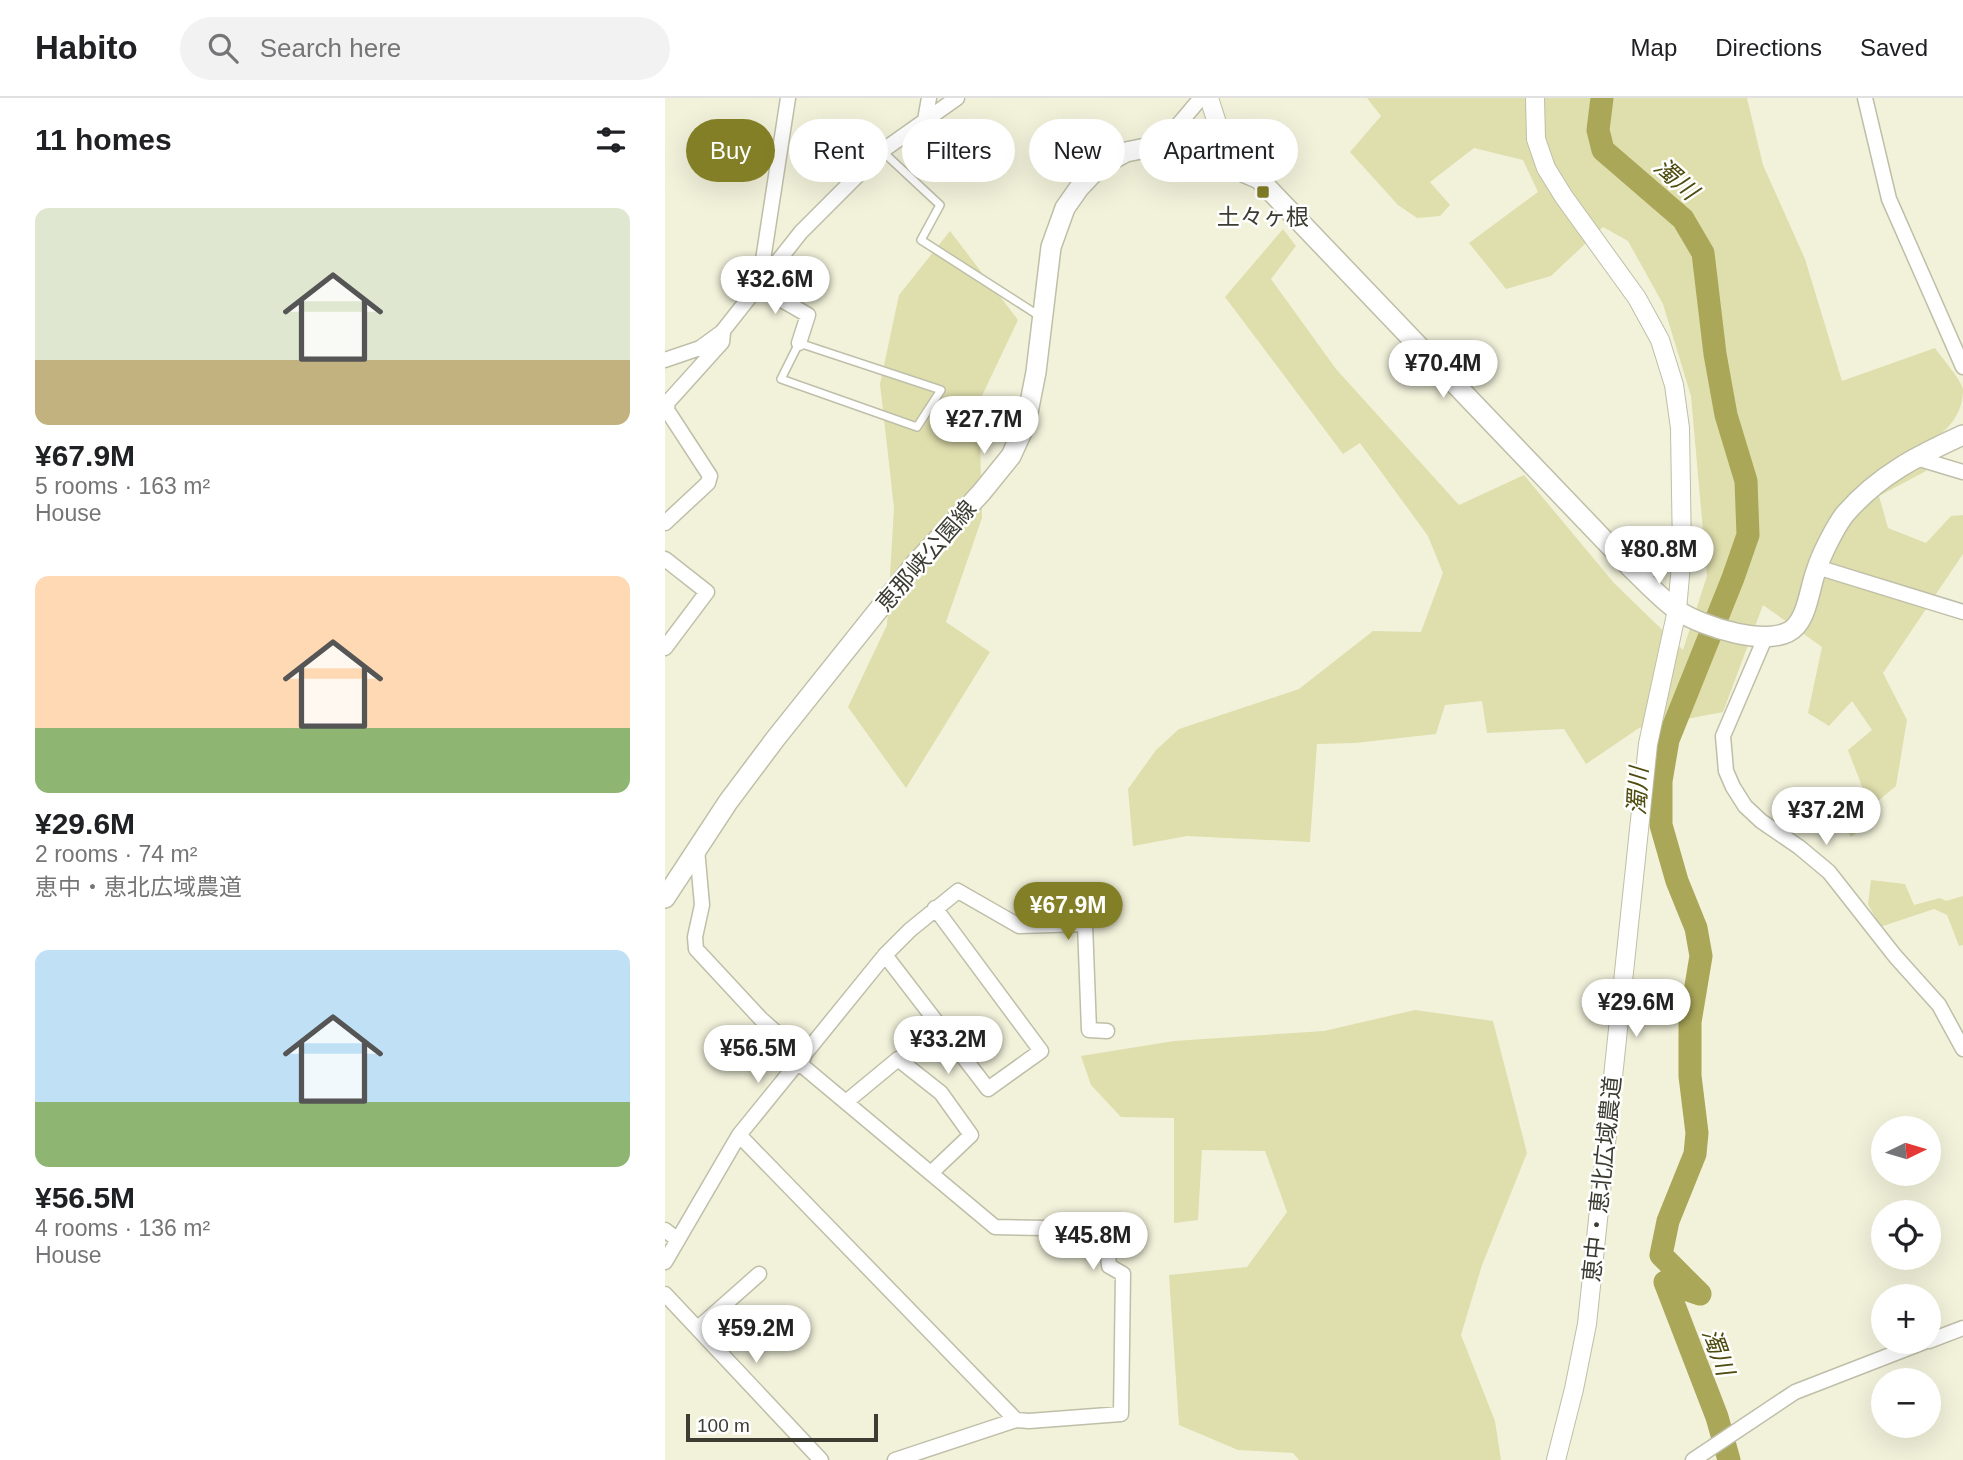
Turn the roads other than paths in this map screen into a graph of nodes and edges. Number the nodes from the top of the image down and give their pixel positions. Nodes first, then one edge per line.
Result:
1 (788, 98) edge
2 (929, 98) edge
3 (957, 98) edge
4 (1209, 98) edge
5 (1535, 98) edge
6 (1865, 98) edge
7 (1192, 102) edge
8 (925, 119) edge
9 (926, 119) edge
10 (1180, 119) edge
11 (1216, 119) edge
12 (1139, 149) edge
13 (888, 157) edge
14 (851, 182) edge
15 (1262, 182) edge
16 (759, 287) junction
17 (1043, 318) junction
18 (722, 332) junction
19 (799, 343) junction
20 (665, 360) edge
21 (1963, 367) edge
22 (1963, 435) edge
23 (1913, 457) junction
24 (1963, 472) edge
25 (666, 518) edge
26 (1682, 553) junction
27 (665, 559) edge
28 (1630, 566) junction
29 (1817, 567) junction
30 (1677, 610) junction
31 (1963, 612) edge
32 (1765, 638) junction
33 (665, 648) edge
34 (697, 849) junction
35 (665, 898) edge
36 (935, 908) junction
37 (885, 956) junction
38 (1107, 1031) dead end
39 (1963, 1049) edge
40 (801, 1060) junction
41 (846, 1102) junction
42 (739, 1135) junction
43 (931, 1173) junction
44 (665, 1230) edge
45 (678, 1240) junction
46 (665, 1262) edge
47 (759, 1274) dead end
48 (665, 1294) edge
49 (698, 1328) junction
50 (1963, 1328) edge
51 (1941, 1336) edge
52 (1893, 1354) edge
53 (1016, 1420) junction
54 (821, 1460) edge
55 (895, 1460) edge
56 (1556, 1460) edge
57 (1693, 1460) edge

1 - 16 street
2 - 8 street
3 - 9 street
4 - 11 street
5 - 26 street, 恵中・恵北広域農道
6 - 21 street
7 - 10 street
12 - 17 main road, 恵那峡公園線
13 - 17 lane
14 - 16 street
15 - 28 main road, 恵那峡公園線
16 - 18 street
16 - 19 street
17 - 34 main road, 恵那峡公園線
18 - 20 street
18 - 25 street
19 - 19 lane
22 - 23 main road, 恵那峡公園線
23 - 24 street
23 - 29 main road, 恵那峡公園線
26 - 28 main road
26 - 30 street, 恵中・恵北広域農道
27 - 33 street
28 - 30 main road, 恵那峡公園線
29 - 31 street
29 - 32 main road, 恵那峡公園線
30 - 32 main road, 恵那峡公園線
30 - 56 street, 恵中・恵北広域農道
32 - 39 street
34 - 35 main road, 恵那峡公園線
34 - 40 street
36 - 37 street
36 - 37 street
36 - 38 street
37 - 40 street
40 - 41 street
40 - 42 street
41 - 43 street
41 - 43 street
42 - 45 street
42 - 53 street
43 - 53 street
44 - 45 street
45 - 46 street
47 - 49 street
48 - 49 street
49 - 54 street
50 - 51 street
52 - 57 street
53 - 55 street

